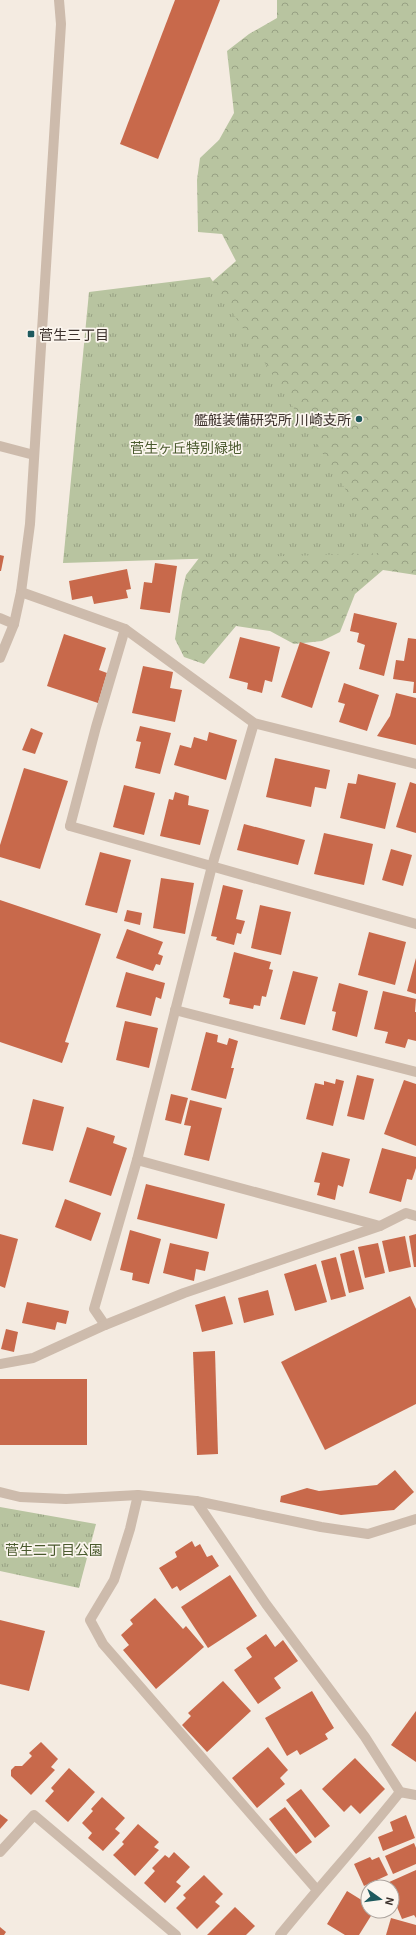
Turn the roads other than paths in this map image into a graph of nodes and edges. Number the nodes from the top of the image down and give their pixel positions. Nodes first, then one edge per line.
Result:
1 (59, 0) edge
2 (0, 446) edge
3 (34, 455) junction
4 (21, 592) junction
5 (0, 618) edge
6 (14, 624) junction
7 (125, 629) junction
8 (0, 658) edge
9 (254, 723) junction
10 (416, 764) edge
11 (212, 866) junction
12 (416, 924) edge
13 (175, 1010) junction
14 (416, 1072) edge
15 (137, 1160) junction
16 (416, 1216) edge
17 (380, 1226) junction
18 (105, 1325) junction
19 (0, 1364) edge
20 (0, 1492) edge
21 (138, 1495) junction
22 (196, 1501) junction
23 (416, 1519) edge
24 (400, 1792) junction
25 (416, 1795) edge
26 (0, 1852) edge
27 (317, 1890) junction
28 (176, 1935) edge
29 (280, 1935) edge

1 - 3 street
2 - 3 street
3 - 4 street
4 - 6 street
4 - 7 street
5 - 6 street
6 - 8 street
7 - 9 street
7 - 11 street
9 - 10 street
9 - 11 street
11 - 12 street
11 - 13 street
13 - 14 street
13 - 15 street
15 - 17 street
15 - 18 street
16 - 17 street
17 - 18 street
18 - 19 street
20 - 21 street
21 - 22 street
21 - 27 street
22 - 23 street
22 - 24 street
24 - 25 street
24 - 27 street
26 - 28 street
27 - 29 street

